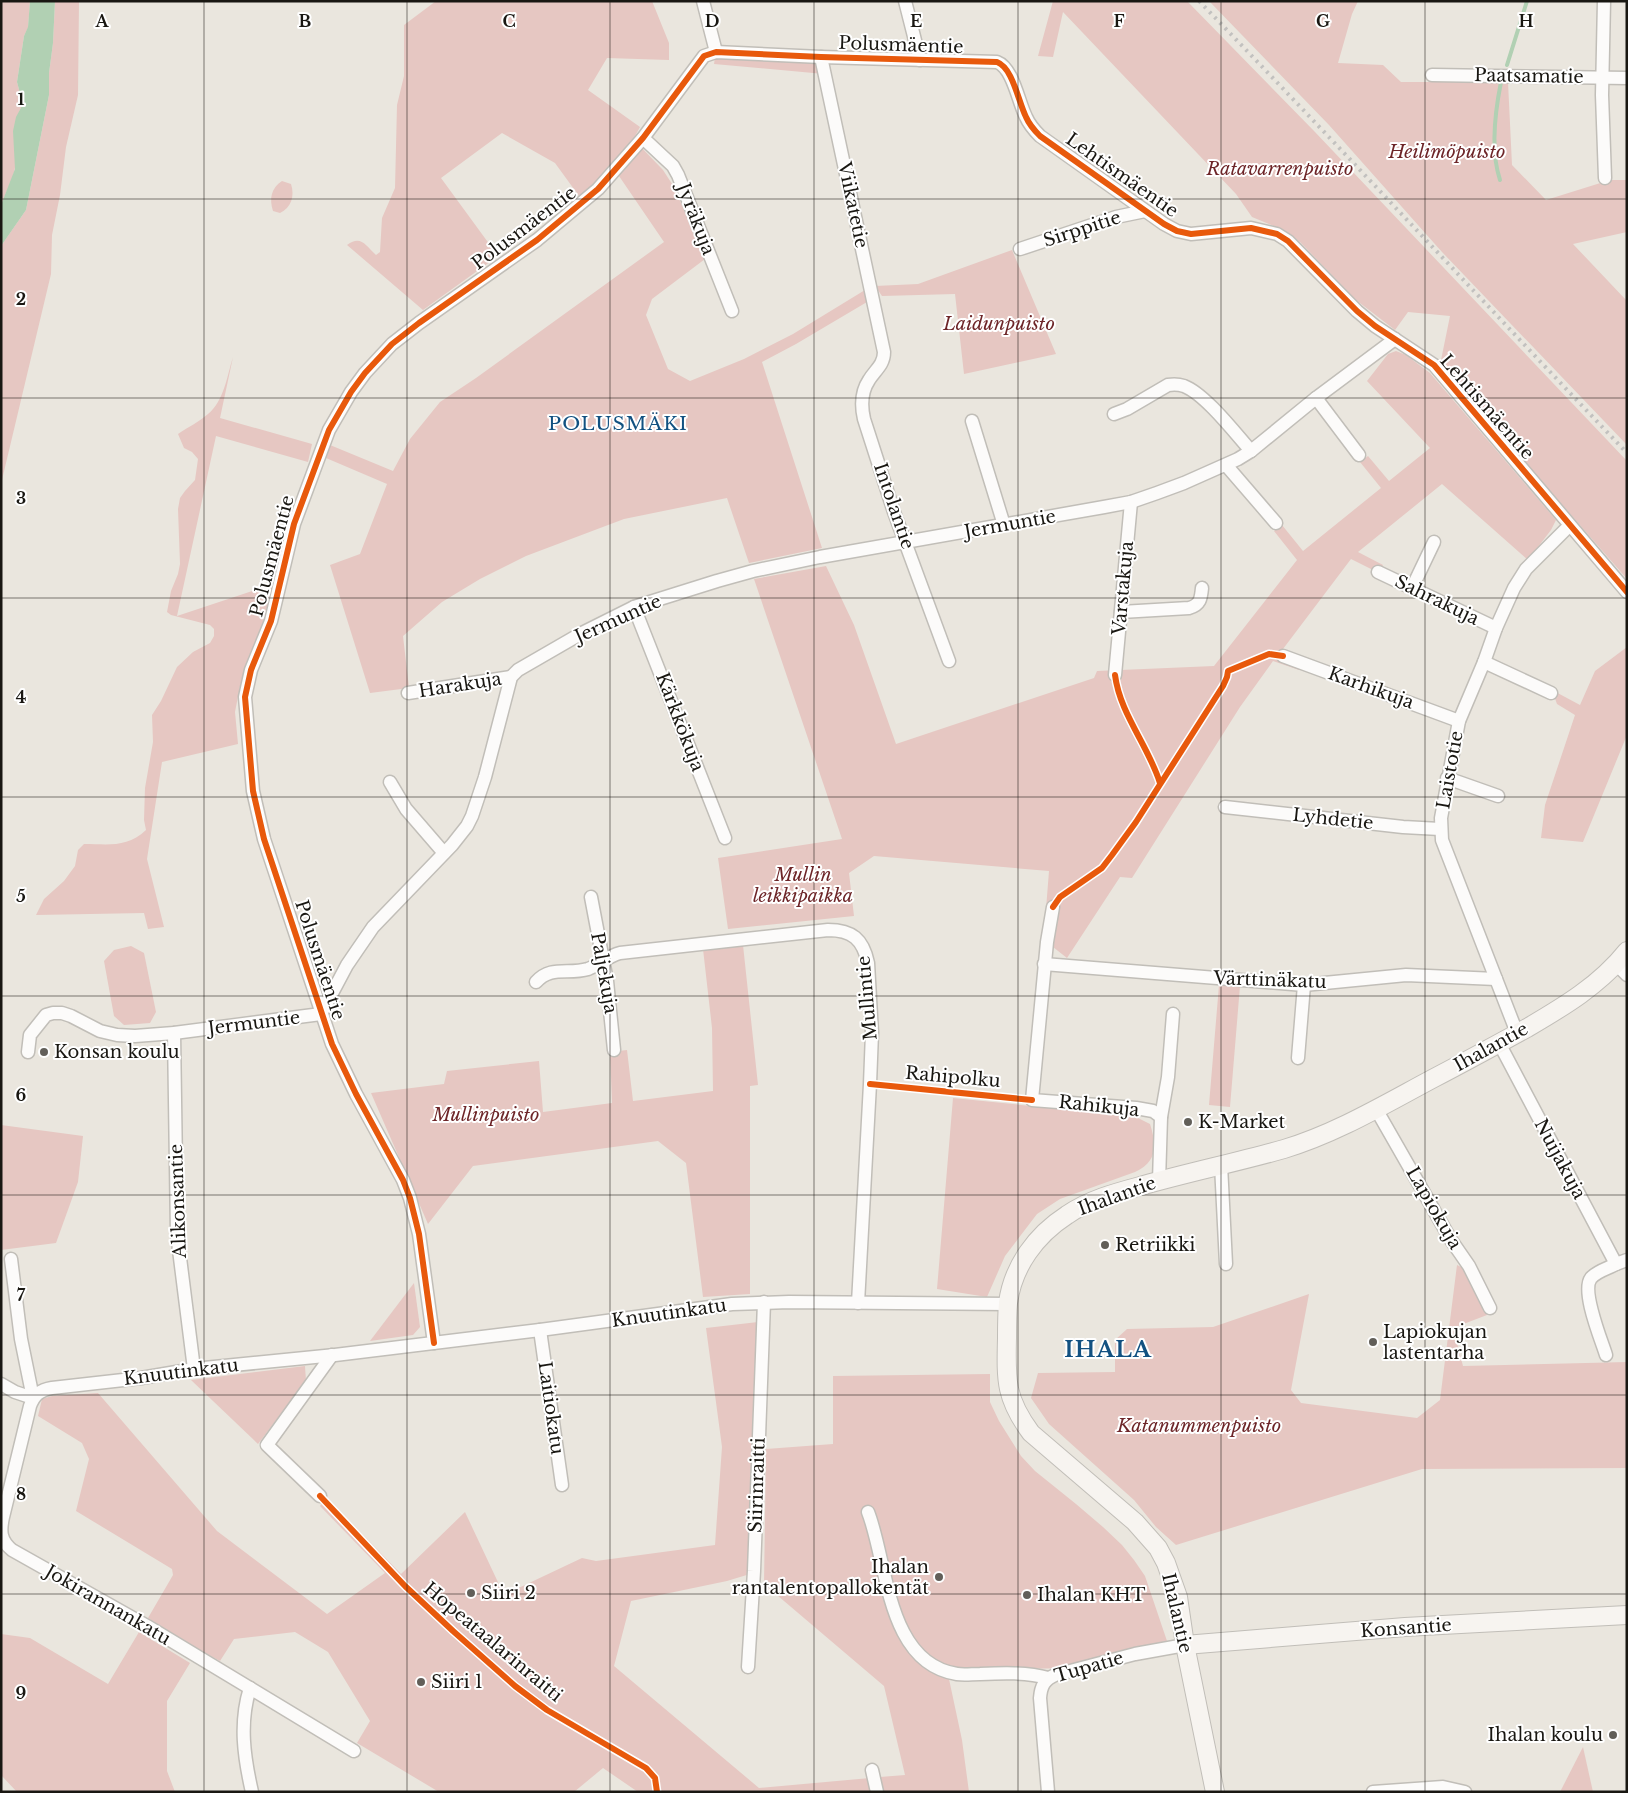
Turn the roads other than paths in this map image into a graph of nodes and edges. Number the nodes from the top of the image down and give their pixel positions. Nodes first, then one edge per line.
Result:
1 (703, 1) edge
2 (905, 1) edge
3 (1604, 1) edge
4 (716, 52) junction
5 (821, 57) junction
6 (920, 60) junction
7 (1003, 64) joint
8 (1432, 75) dead end
9 (1602, 78) junction
10 (1627, 78) edge
11 (643, 138) junction
12 (1605, 178) dead end
13 (1145, 211) junction
14 (1020, 249) dead end
15 (732, 311) dead end
16 (1395, 338) junction
17 (884, 352) joint
18 (1316, 398) junction
19 (1114, 414) dead end
20 (972, 421) dead end
21 (1251, 451) junction
22 (1359, 455) dead end
23 (1226, 465) junction
24 (1131, 502) junction
25 (1276, 523) dead end
26 (1004, 525) junction
27 (1570, 526) junction
28 (1434, 542) dead end
29 (907, 543) junction
30 (1378, 572) dead end
31 (1202, 588) dead end
32 (1412, 588) junction
33 (1627, 592) edge
34 (634, 607) junction
35 (1121, 612) junction
36 (1496, 628) junction
37 (1283, 656) dead end
38 (949, 661) dead end
39 (1484, 662) junction
40 (1115, 675) dead end
41 (511, 677) junction
42 (408, 693) dead end
43 (1551, 693) dead end
44 (1459, 721) junction
45 (1447, 778) junction
46 (390, 782) dead end
47 (1498, 796) dead end
48 (1225, 807) dead end
49 (1440, 829) junction
50 (725, 838) dead end
51 (444, 853) junction
52 (591, 896) dead end
53 (1053, 906) dead end
54 (603, 961) junction
55 (1044, 964) junction
56 (1623, 964) edge
57 (1496, 979) junction
58 (536, 982) dead end
59 (1304, 985) junction
60 (321, 1014) junction
61 (1173, 1014) dead end
62 (174, 1033) junction
63 (1517, 1033) junction
64 (1499, 1043) junction
65 (614, 1050) dead end
66 (28, 1052) dead end
67 (1298, 1058) dead end
68 (1376, 1109) junction
69 (1161, 1117) junction
70 (1221, 1165) junction
71 (1159, 1181) junction
72 (11, 1259) dead end
73 (1621, 1262) edge
74 (1226, 1264) dead end
75 (764, 1302) junction
76 (858, 1302) junction
77 (1008, 1304) junction
78 (1490, 1308) dead end
79 (540, 1330) junction
80 (434, 1343) junction
81 (332, 1355) junction
82 (1606, 1355) dead end
83 (194, 1369) junction
84 (1, 1384) edge
85 (33, 1398) junction
86 (562, 1485) dead end
87 (320, 1496) dead end
88 (868, 1512) dead end
89 (3, 1545) edge
90 (1627, 1615) edge
91 (1185, 1645) junction
92 (748, 1667) dead end
93 (1048, 1678) junction
94 (250, 1688) junction
95 (354, 1751) dead end
96 (872, 1770) dead end
97 (252, 1792) edge
98 (877, 1792) edge
99 (1048, 1792) edge
100 (1215, 1792) edge
101 (1373, 1792) edge
102 (1465, 1792) edge

1 - 4 street
2 - 6 street
3 - 9 street
4 - 5 street, Polusmäentie
4 - 11 street, Polusmäentie
5 - 6 street, Polusmäentie
5 - 17 street, Viikatetie
6 - 7 street, Polusmäentie
7 - 13 street, Lehtismäentie
8 - 9 street, Paatsamatie
9 - 10 street, Paatsamatie
9 - 12 street
11 - 15 street, Jyräkuja
11 - 60 street, Polusmäentie
13 - 14 street, Sirppitie
13 - 16 street, Lehtismäentie
16 - 18 street, Jermuntie
16 - 27 street, Lehtismäentie
17 - 29 street, Intolantie
18 - 21 street, Jermuntie
18 - 22 street
19 - 21 street
20 - 26 street
21 - 23 street, Jermuntie
23 - 24 street, Jermuntie
23 - 25 street
24 - 26 street, Jermuntie
24 - 35 street, Varstakuja
26 - 29 street, Jermuntie
27 - 33 street, Lehtismäentie
27 - 36 street, Laistotie
28 - 32 street
29 - 34 street, Jermuntie
29 - 38 street, Intolantie
30 - 32 street, Sahrakuja
31 - 35 street
32 - 36 street, Sahrakuja
34 - 41 street, Jermuntie
34 - 50 street, Kärkkökuja
35 - 40 street, Varstakuja
36 - 39 street, Laistotie
37 - 44 street, Karhikuja
39 - 43 street
39 - 44 street, Laistotie
41 - 42 street, Harakuja
41 - 51 street, Jermuntie
44 - 45 street, Laistotie
45 - 47 street
45 - 49 street, Laistotie
46 - 51 street
48 - 49 street, Lyhdetie
49 - 57 street, Laistotie
51 - 60 street, Jermuntie
52 - 54 street, Paljekuja
53 - 55 street
54 - 58 street, Mullintie
54 - 65 street, Paljekuja
54 - 76 street, Mullintie
55 - 59 street, Värttinäkatu
55 - 69 street, Rahikuja
56 - 63 street, Ihalantie
57 - 59 street, Värttinäkatu
57 - 63 street, Laistotie
59 - 67 street
60 - 62 street, Jermuntie
60 - 80 street, Polusmäentie
61 - 69 street
62 - 66 street, Jermuntie
62 - 83 street, Alikonsantie
63 - 64 street, Ihalantie
64 - 68 street, Ihalantie
64 - 73 street, Nuijakuja
68 - 70 street, Ihalantie
68 - 78 street, Lapiokuja
69 - 71 street, Rahikuja
70 - 71 street, Ihalantie
70 - 74 street
71 - 77 street, Ihalantie
72 - 85 street
73 - 82 street
75 - 76 street, Knuutinkatu
75 - 79 street, Knuutinkatu
75 - 92 street, Siirinraitti
76 - 77 street, Knuutinkatu
77 - 91 street, Ihalantie
79 - 80 street, Knuutinkatu
79 - 86 street, Laitiokatu
80 - 81 street, Knuutinkatu
81 - 83 street, Knuutinkatu
81 - 87 street
83 - 85 street, Knuutinkatu
84 - 85 street
85 - 89 street, Jokirannankatu
88 - 93 street
89 - 94 street, Jokirannankatu
90 - 91 street, Konsantie
91 - 93 street, Tupatie
91 - 100 street, Ihalantie
93 - 99 street, Tupatie
94 - 95 street, Jokirannankatu
94 - 97 street
96 - 98 street
101 - 102 street

